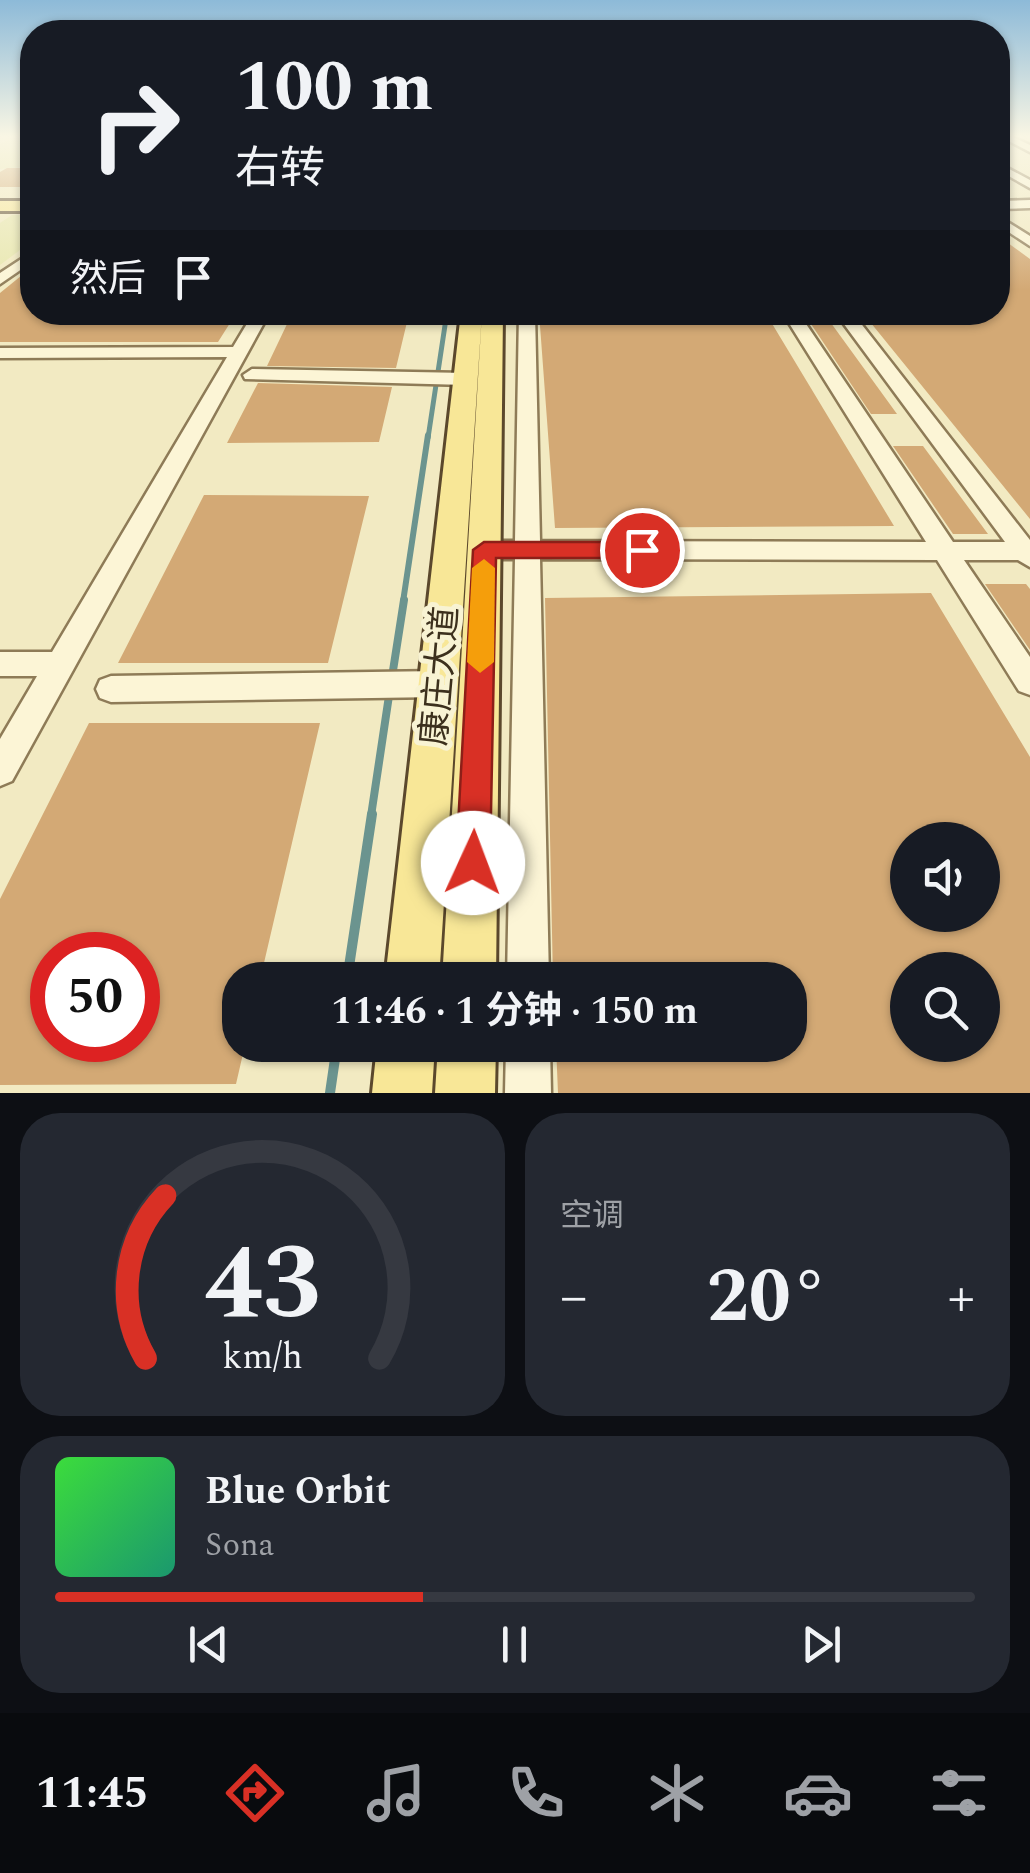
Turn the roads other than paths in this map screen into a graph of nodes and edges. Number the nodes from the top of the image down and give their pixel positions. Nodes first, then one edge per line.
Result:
1 (255, 325) edge
2 (469, 325) edge
3 (492, 325) edge
4 (527, 325) edge
5 (798, 325) edge
6 (852, 325) edge
7 (0, 352) edge
8 (239, 352) junction
9 (252, 375) dead end
10 (454, 379) junction
11 (484, 550) junction
12 (528, 550) junction
13 (945, 551) junction
14 (1028, 554) edge
15 (0, 664) edge
16 (60, 664) junction
17 (1030, 682) edge
18 (439, 684) junction
19 (111, 689) dead end
20 (0, 770) edge
21 (414, 962) edge
22 (470, 962) edge
23 (528, 962) edge
24 (405, 1062) edge
25 (466, 1062) edge
26 (528, 1062) edge
27 (402, 1093) edge
28 (465, 1093) edge
29 (528, 1093) edge

1 - 8 street
2 - 10 main road, 康庄大道
3 - 11 main road, 康庄大道
4 - 12 street
5 - 13 street
6 - 14 street
7 - 8 street
8 - 16 street
9 - 10 street
10 - 18 main road, 康庄大道
11 - 12 street
11 - 22 main road, 康庄大道
12 - 13 street
12 - 23 street
13 - 14 street
13 - 17 street
15 - 16 street
16 - 20 street
18 - 19 street
18 - 21 main road, 康庄大道
24 - 27 main road
25 - 28 main road
26 - 29 street

